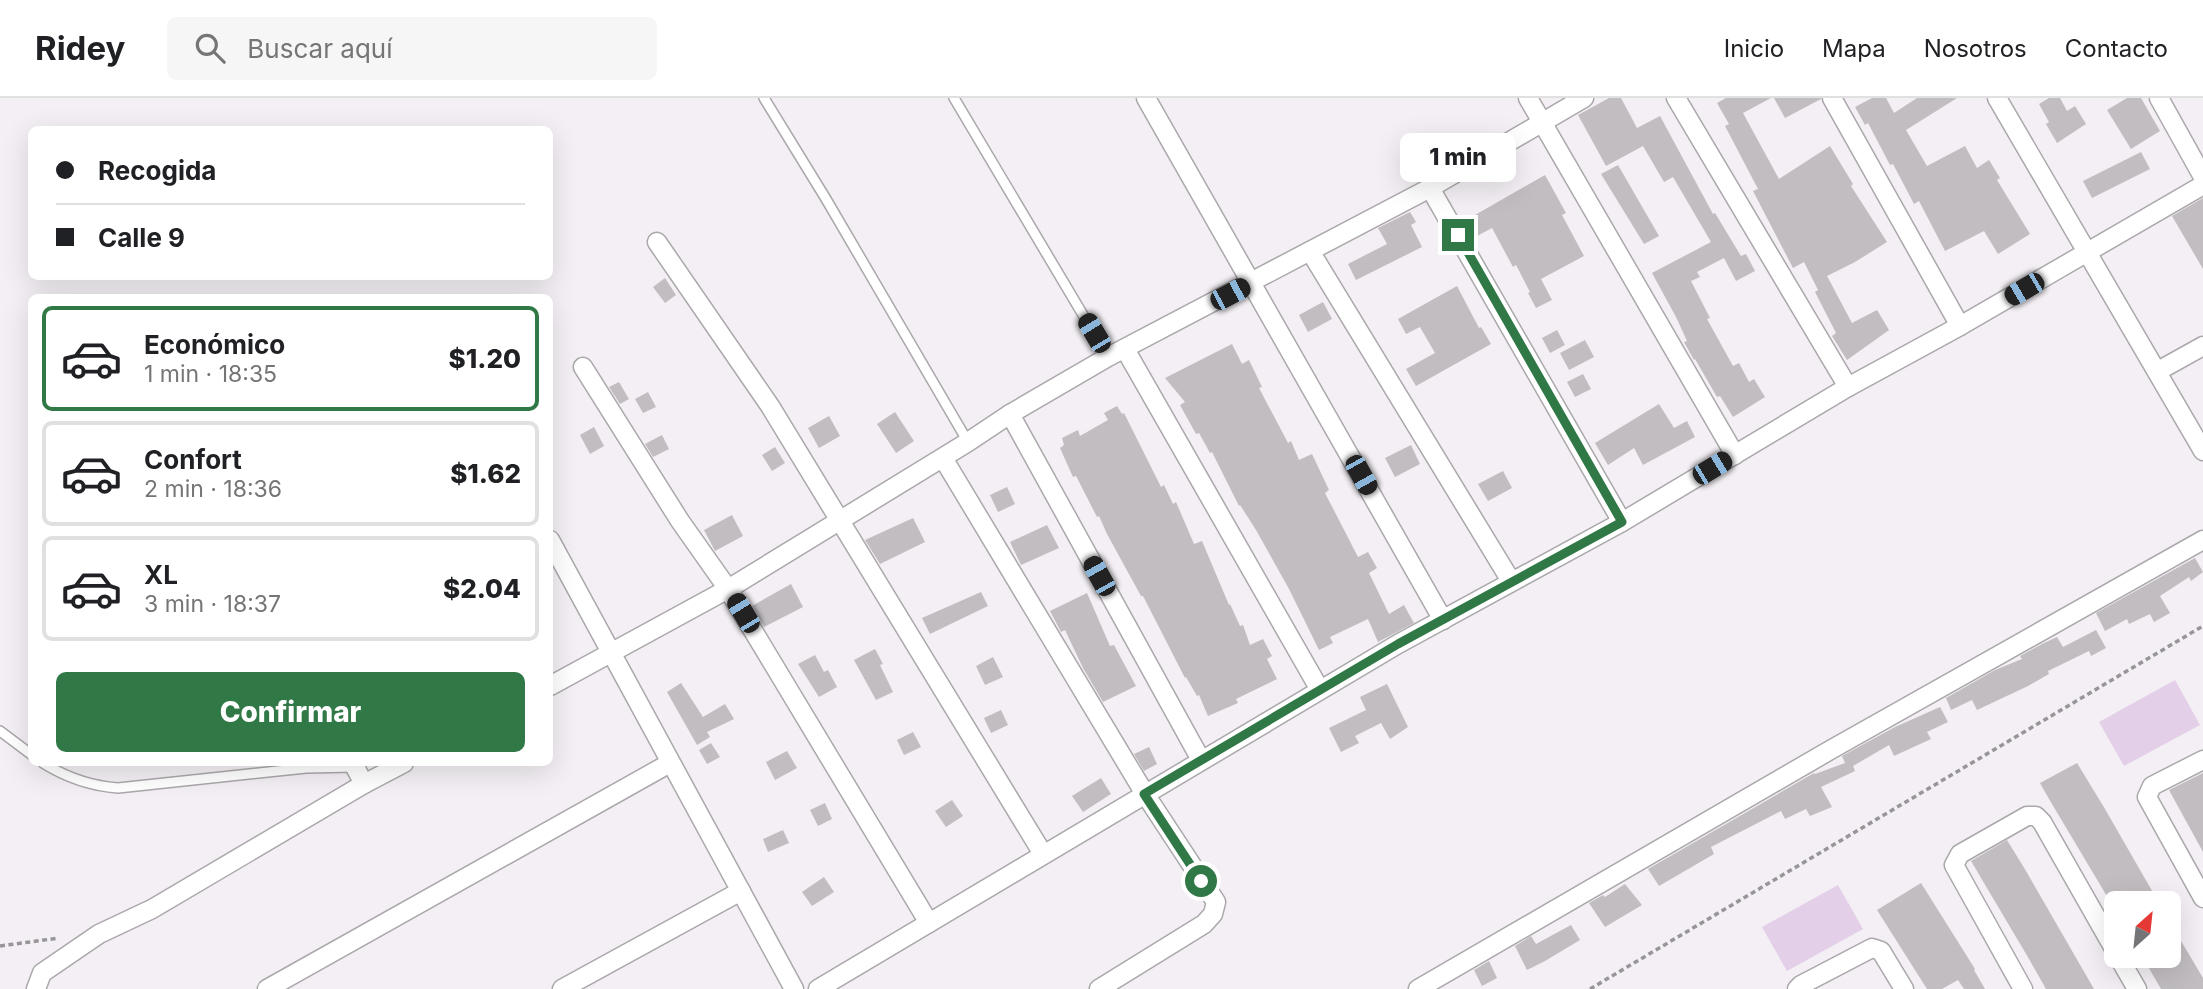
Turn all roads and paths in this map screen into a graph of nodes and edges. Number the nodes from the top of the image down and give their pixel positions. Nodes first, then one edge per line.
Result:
1 (764, 98) edge
2 (954, 98) edge
3 (1146, 98) edge
4 (1528, 98) edge
5 (1584, 98) edge
6 (1676, 98) edge
7 (1832, 98) edge
8 (1997, 98) edge
9 (2159, 98) edge
10 (1542, 123) junction
11 (2203, 177) edge
12 (2203, 185) edge
13 (1430, 188) junction
14 (657, 242) dead end
15 (1310, 251) junction
16 (2087, 252) junction
17 (1251, 283) junction
18 (1960, 326) junction
19 (2203, 346) edge
20 (1125, 349) junction
21 (1108, 357) junction
22 (583, 367) dead end
23 (2158, 371) junction
24 (1848, 387) junction
25 (1010, 414) junction
26 (968, 442) junction
27 (2203, 451) edge
28 (1735, 455) junction
29 (943, 458) junction
30 (841, 519) junction
31 (1622, 522) junction
32 (2203, 540) edge
33 (553, 546) edge
34 (1511, 582) junction
35 (728, 589) junction
36 (1443, 620) junction
37 (2203, 626) edge
38 (611, 654) junction
39 (553, 685) edge
40 (1320, 690) junction
41 (0, 731) edge
42 (28, 752) edge
43 (1202, 760) junction
44 (2203, 760) edge
45 (670, 763) junction
46 (49, 766) edge
47 (339, 766) edge
48 (356, 766) edge
49 (398, 766) edge
50 (364, 784) junction
51 (1144, 794) junction
52 (1043, 855) junction
53 (741, 891) junction
54 (2203, 898) edge
55 (929, 923) junction
56 (2104, 931) edge
57 (65, 938) dead end
58 (0, 946) edge
59 (2125, 968) edge
60 (36, 989) edge
61 (267, 989) edge
62 (562, 989) edge
63 (794, 989) edge
64 (818, 989) edge
65 (1099, 989) edge
66 (1418, 989) edge
67 (1590, 989) edge
68 (1797, 989) edge
69 (1903, 989) edge
70 (2023, 989) edge
71 (2137, 989) edge

1 - 26 lane
2 - 21 lane
3 - 17 street
4 - 10 street
5 - 10 street
6 - 24 street
7 - 18 street
8 - 16 street
9 - 11 street
10 - 13 street
10 - 28 street
12 - 16 street
13 - 15 street
13 - 31 street
14 - 30 street
15 - 17 street
15 - 34 street
16 - 18 street
16 - 23 street
17 - 20 street
17 - 36 street
18 - 24 street
19 - 23 street
20 - 21 street
20 - 40 street
21 - 25 street
22 - 35 street
23 - 27 street
24 - 28 street
25 - 26 street
25 - 43 street
26 - 29 street
28 - 31 street
29 - 30 street
29 - 51 street
30 - 35 street
30 - 52 street
31 - 34 street
32 - 66 street
33 - 38 street
34 - 36 street
35 - 38 street
35 - 55 street
36 - 40 street
37 - 67 path
38 - 39 street
38 - 45 street
40 - 43 street
41 - 42 lane
43 - 51 street
44 - 54 street
45 - 53 street
45 - 61 street
46 - 47 lane
48 - 50 street
49 - 50 street
50 - 60 street
51 - 52 street
51 - 65 street
52 - 55 street
53 - 62 street
53 - 63 street
55 - 64 street
56 - 70 street
57 - 58 path
59 - 71 street
68 - 69 street

